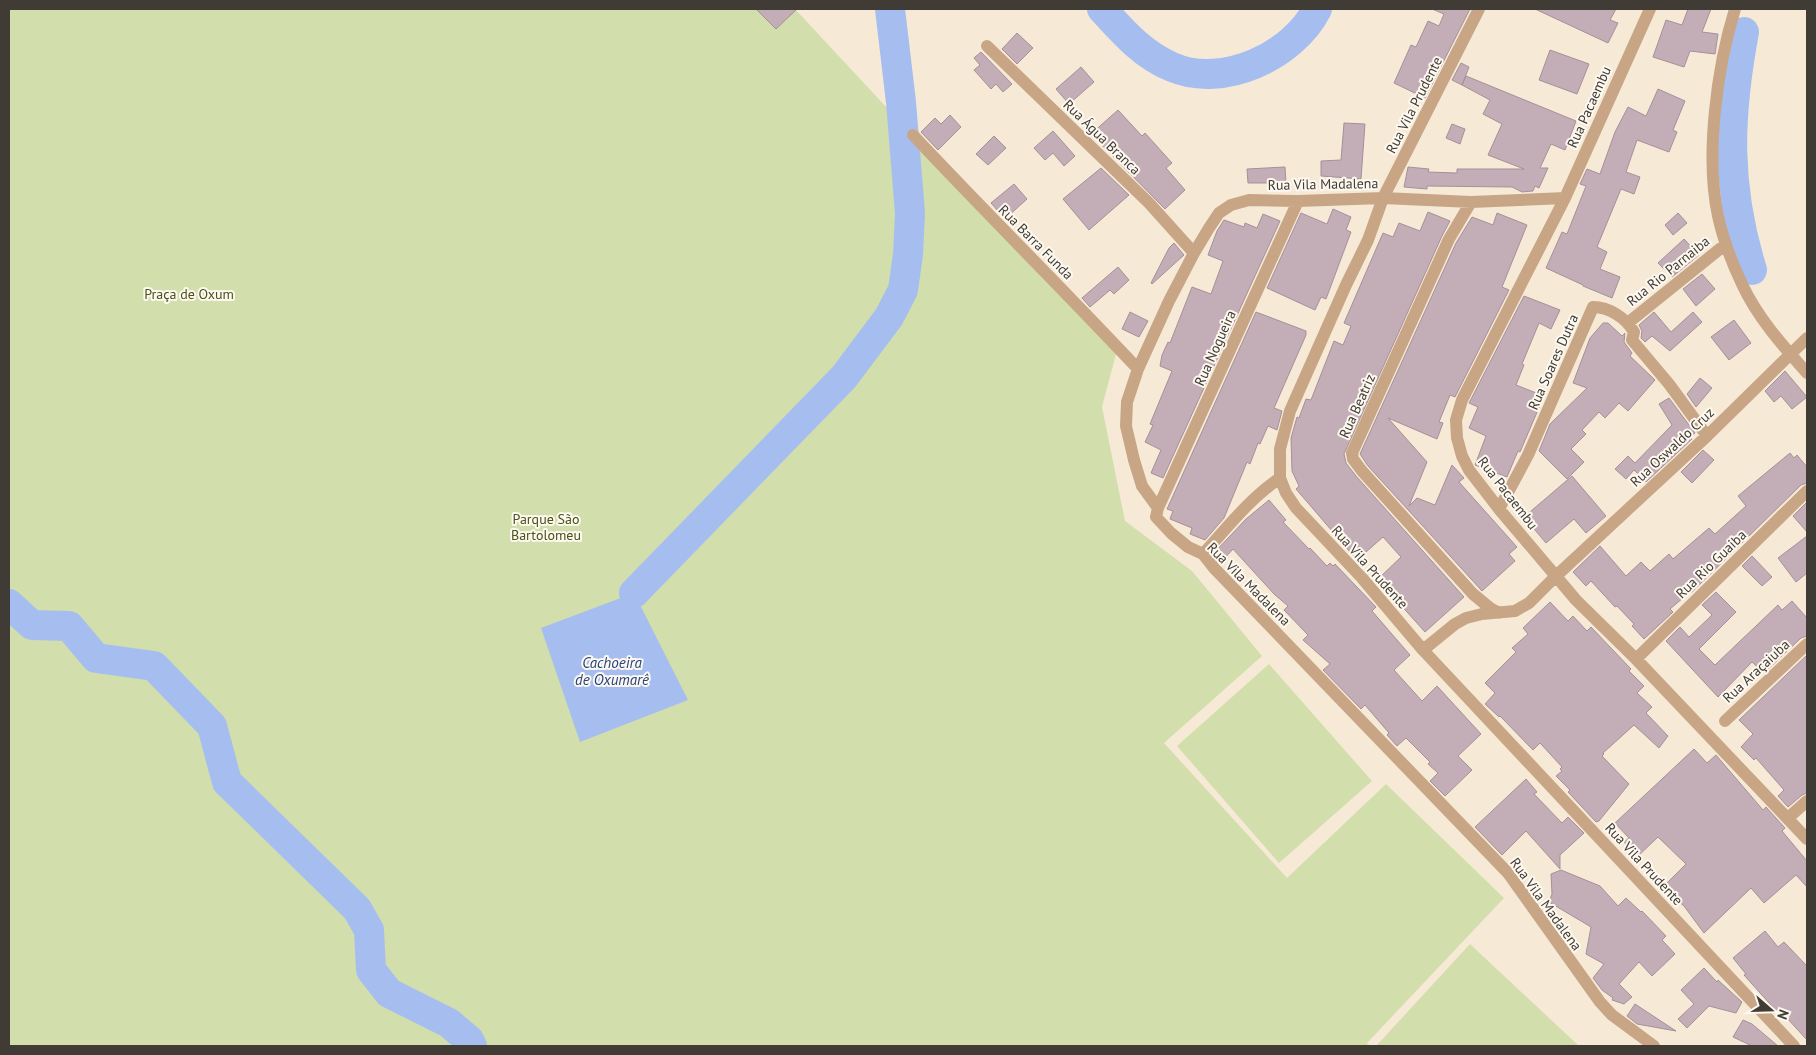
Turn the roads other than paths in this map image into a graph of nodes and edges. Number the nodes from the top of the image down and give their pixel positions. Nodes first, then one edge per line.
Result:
1 (1480, 9) edge
2 (1650, 9) edge
3 (1735, 9) edge
4 (987, 46) dead end
5 (913, 135) dead end
6 (1383, 198) junction
7 (1565, 198) junction
8 (1298, 201) junction
9 (1471, 202) junction
10 (1726, 244) junction
11 (1194, 253) junction
12 (1629, 322) junction
13 (1807, 338) edge
14 (1790, 354) junction
15 (1138, 369) junction
16 (1807, 373) edge
17 (1707, 436) junction
18 (1280, 478) junction
19 (1807, 491) edge
20 (1158, 508) junction
21 (1499, 509) junction
22 (1203, 554) junction
23 (1556, 576) junction
24 (1499, 613) junction
25 (1807, 644) edge
26 (1423, 650) junction
27 (1636, 659) junction
28 (1725, 721) dead end
29 (1807, 801) edge
30 (1788, 818) junction
31 (1807, 839) edge
32 (1654, 1046) edge
33 (1794, 1046) edge

1 - 6 street, Rua Vila Prudente
2 - 7 street, Rua Pacaembu
3 - 10 street
4 - 11 street, Rua Água Branca
5 - 15 street, Rua Barra Funda
6 - 8 street, Rua Vila Madalena
6 - 9 street, Rua Vila Madalena
6 - 18 street, Rua Vila Prudente
7 - 9 street, Rua Vila Madalena
7 - 21 street, Rua Pacaembu
8 - 11 street, Rua Vila Madalena
8 - 20 street, Rua Nogueira
9 - 24 street, Rua Beatriz
10 - 12 street, Rua Rio Parnaiba
10 - 14 street
11 - 15 street, Rua Vila Madalena
12 - 17 street
12 - 21 street, Rua Soares Dutra
13 - 14 street, Rua Oswaldo Cruz
14 - 16 street
14 - 17 street, Rua Oswaldo Cruz
15 - 20 street, Rua Vila Madalena
17 - 23 street, Rua Oswaldo Cruz
18 - 22 street
18 - 26 street, Rua Vila Prudente
19 - 27 street, Rua Rio Guaiba
20 - 22 street, Rua Vila Madalena
21 - 23 street, Rua Pacaembu
22 - 32 street, Rua Vila Madalena
23 - 24 street
23 - 27 street, Rua Pacaembu
24 - 26 street
25 - 28 street, Rua Araçaiuba
26 - 33 street, Rua Vila Prudente
27 - 30 street, Rua Pacaembu
29 - 30 street
30 - 31 street, Rua Pacaembu

